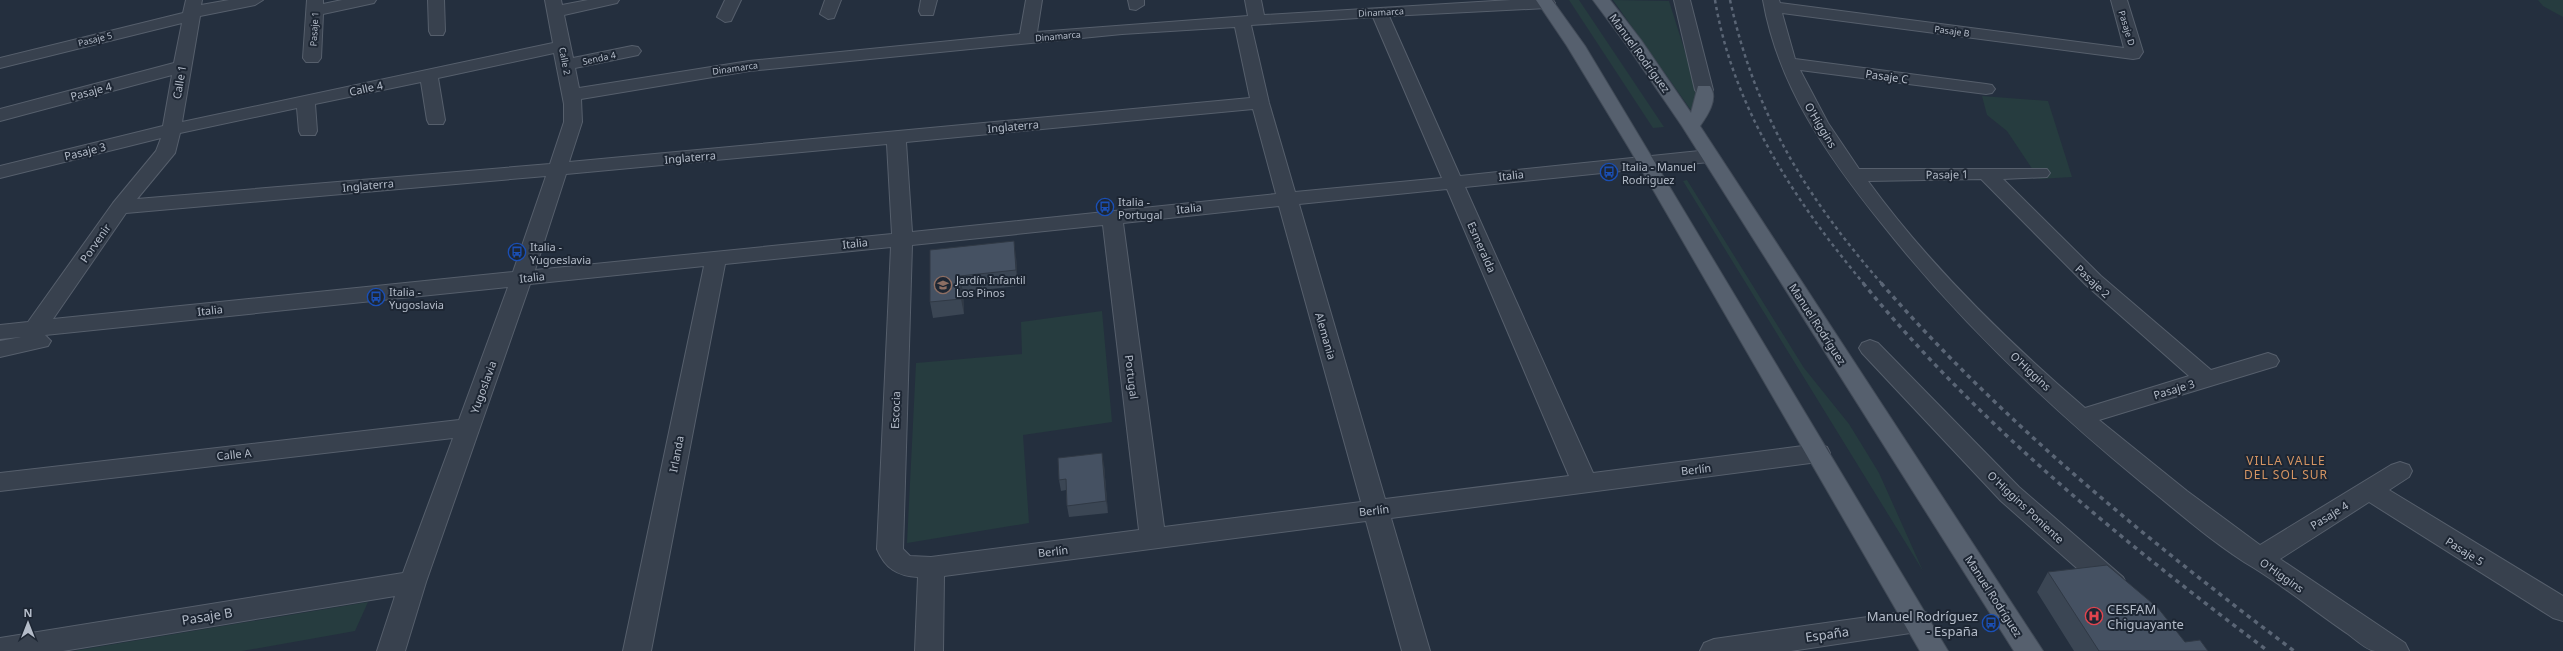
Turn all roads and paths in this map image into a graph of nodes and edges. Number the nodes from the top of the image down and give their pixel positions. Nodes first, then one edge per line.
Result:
1 (255, 0) edge
2 (368, 0) edge
3 (436, 0) edge
4 (611, 0) edge
5 (733, 0) edge
6 (1034, 0) edge
7 (1253, 0) edge
8 (1601, 0) edge
9 (1682, 0) edge
10 (2103, 0) edge
11 (2119, 1) edge
12 (1545, 2) edge
13 (1772, 4) edge
14 (315, 5) edge
15 (554, 6) edge
16 (192, 9) edge
17 (1379, 12) junction
18 (725, 17) dead end
19 (1249, 20) junction
20 (437, 31) dead end
21 (1028, 38) junction
22 (562, 46) junction
23 (632, 51) dead end
24 (2133, 54) joint
25 (312, 58) dead end
26 (1789, 62) junction
27 (0, 63) edge
28 (566, 65) junction
29 (181, 67) junction
30 (429, 75) junction
31 (1986, 89) dead end
32 (1704, 90) joint
33 (571, 95) junction
34 (306, 101) junction
35 (1260, 103) junction
36 (0, 115) edge
37 (436, 120) dead end
38 (573, 122) joint
39 (1691, 126) junction
40 (170, 130) junction
41 (308, 130) dead end
42 (896, 137) junction
43 (1710, 156) junction
44 (1645, 161) junction
45 (160, 162) joint
46 (558, 169) junction
47 (0, 172) edge
48 (2040, 173) dead end
49 (1987, 174) junction
50 (1854, 175) junction
51 (1453, 181) junction
52 (1287, 198) junction
53 (120, 207) junction
54 (1112, 216) junction
55 (902, 238) junction
56 (716, 258) junction
57 (520, 284) junction
58 (36, 327) junction
59 (0, 332) edge
60 (1870, 348) dead end
61 (0, 349) edge
62 (2268, 361) dead end
63 (2207, 379) junction
64 (2081, 417) junction
65 (468, 428) junction
66 (1818, 453) junction
67 (2400, 471) dead end
68 (0, 482) edge
69 (1585, 483) junction
70 (2369, 490) junction
71 (1376, 510) junction
72 (1152, 538) junction
73 (2259, 559) junction
74 (931, 567) junction
75 (413, 582) junction
76 (2134, 602) edge
77 (2563, 610) edge
78 (1917, 621) junction
79 (0, 650) edge
80 (391, 651) edge
81 (637, 651) edge
82 (929, 651) edge
83 (1416, 651) edge
84 (1714, 651) edge
85 (1934, 651) edge
86 (2029, 651) edge
87 (2394, 651) edge

1 - 16 street
2 - 14 street
3 - 20 street
4 - 15 street
5 - 18 street
6 - 21 street
7 - 19 street
8 - 39 main road, Manuel Rodríguez
9 - 32 street
10 - 11 street
11 - 24 street, Pasaje D
12 - 17 street, Dinamarca
12 - 44 main road
13 - 24 street, Pasaje B
13 - 26 street, O'Higgins
14 - 25 street, Pasaje 1
15 - 22 street, Calle 2
16 - 27 street, Pasaje 5
16 - 29 street, Calle 1
17 - 19 street, Dinamarca
17 - 51 street, Esmeralda
19 - 21 street, Dinamarca
19 - 35 street, Alemania
21 - 33 street, Dinamarca
22 - 28 street, Calle 2
22 - 30 street, Calle 4
23 - 28 street, Senda 4
26 - 31 street, Pasaje C
26 - 50 street, O'Higgins
28 - 33 street, Calle 2
29 - 36 street, Pasaje 4
29 - 40 street, Calle 1
30 - 34 street, Calle 4
30 - 37 street
32 - 39 main road
33 - 38 street, Calle 2
34 - 40 street, Calle 4
34 - 41 street
35 - 42 street, Inglaterra
35 - 52 street, Alemania
38 - 46 street, Yugoslavia
39 - 43 main road, Manuel Rodríguez
40 - 45 street, Calle 1
40 - 47 street, Pasaje 3
42 - 46 street, Inglaterra
42 - 55 street, Escocia
43 - 44 street, Italia
43 - 86 main road, Manuel Rodríguez
44 - 51 street, Italia
44 - 66 main road
45 - 53 street, Porvenir
46 - 53 street, Inglaterra
46 - 57 street, Yugoslavia
48 - 49 street, Pasaje 1
49 - 50 street, Pasaje 1
49 - 63 street, Pasaje 2
50 - 64 street, O'Higgins
51 - 52 street, Italia
51 - 69 street, Esmeralda
52 - 54 street, Italia
52 - 71 street, Alemania
53 - 58 street, Porvenir
54 - 55 street, Italia
54 - 72 street, Portugal
55 - 56 street, Italia
55 - 74 street, Escocia
56 - 57 street, Italia
56 - 81 street, Irlanda
57 - 58 street, Italia
57 - 61 street, Italia
57 - 65 street, Yugoslavia
58 - 59 street, Italia
60 - 76 street, O'Higgins Poniente
62 - 63 street, Pasaje 3
63 - 64 street, Pasaje 3
64 - 73 street, O'Higgins
65 - 68 street, Calle A
65 - 75 street, Yugoslavia
66 - 69 street, Berlín
66 - 78 main road
67 - 70 street, Pasaje 4
69 - 71 street, Berlín
70 - 73 street, Pasaje 4
70 - 77 street, Pasaje 5
71 - 72 street, Berlín
71 - 83 street, Alemania
72 - 74 street, Berlín
73 - 87 street, O'Higgins
74 - 82 street
75 - 79 street, Pasaje B
75 - 80 street, Yugoslavia
78 - 84 street, España
78 - 85 main road

